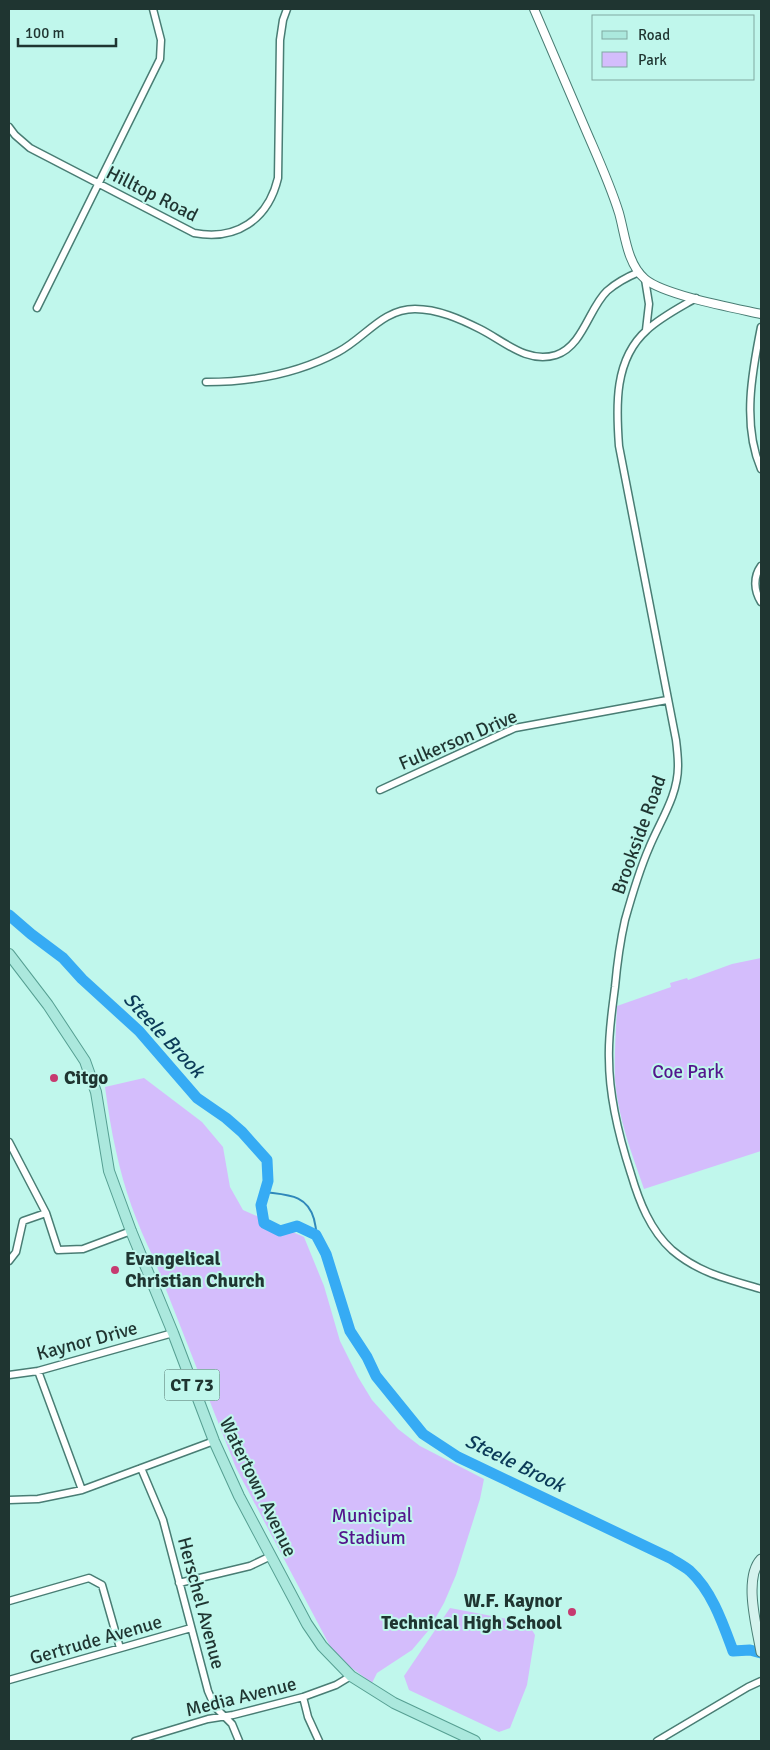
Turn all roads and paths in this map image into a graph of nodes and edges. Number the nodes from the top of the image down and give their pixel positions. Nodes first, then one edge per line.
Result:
1 (154, 9) edge
2 (287, 9) edge
3 (534, 9) edge
4 (9, 127) edge
5 (99, 184) junction
6 (639, 272) junction
7 (645, 279) junction
8 (696, 298) junction
9 (37, 308) dead end
10 (761, 314) edge
11 (761, 327) edge
12 (646, 330) junction
13 (206, 382) dead end
14 (761, 469) edge
15 (761, 566) edge
16 (761, 602) edge
17 (667, 700) junction
18 (380, 790) dead end
19 (9, 954) edge
20 (9, 1142) edge
21 (46, 1213) junction
22 (131, 1231) junction
23 (9, 1261) edge
24 (761, 1289) edge
25 (173, 1334) junction
26 (38, 1371) junction
27 (9, 1375) edge
28 (214, 1440) junction
29 (141, 1468) junction
30 (82, 1490) junction
31 (9, 1500) edge
32 (271, 1556) junction
33 (761, 1559) edge
34 (179, 1583) junction
35 (9, 1601) edge
36 (191, 1628) junction
37 (120, 1648) junction
38 (761, 1652) edge
39 (351, 1676) junction
40 (9, 1680) edge
41 (761, 1681) edge
42 (303, 1697) junction
43 (222, 1716) junction
44 (149, 1739) edge
45 (135, 1741) edge
46 (239, 1741) edge
47 (319, 1741) edge
48 (475, 1741) edge
49 (657, 1741) edge

1 - 5 street
2 - 5 street, Hilltop Road
3 - 6 street
4 - 5 street, Hilltop Road
5 - 9 street
6 - 7 street
6 - 13 street
7 - 8 street
7 - 12 street
8 - 10 street
8 - 12 street, Brookside Road
11 - 14 street
12 - 17 street, Brookside Road
15 - 16 street
17 - 18 street, Fulkerson Drive
17 - 24 street, Brookside Road
19 - 22 main road, Watertown Avenue / CT 73
20 - 21 street
21 - 22 street
21 - 23 street
22 - 25 main road, Watertown Avenue / CT 73
25 - 26 street, Kaynor Drive
25 - 28 main road, Watertown Avenue / CT 73
26 - 27 street, Kaynor Drive
26 - 30 street
28 - 29 street
28 - 32 main road, Watertown Avenue / CT 73
29 - 30 street
29 - 34 street, Herschel Avenue
30 - 31 street
32 - 34 street
32 - 39 main road, Watertown Avenue / CT 73
33 - 38 main road
34 - 36 street, Herschel Avenue
35 - 37 street
36 - 37 street, Gertrude Avenue
36 - 43 street, Herschel Avenue
37 - 40 street, Gertrude Avenue
39 - 42 street, Media Avenue
39 - 48 main road, Watertown Avenue / CT 73
41 - 49 street
42 - 43 street, Media Avenue
42 - 47 street
43 - 44 street, Media Avenue
43 - 46 street, Herschel Avenue
44 - 45 street, Media Avenue

